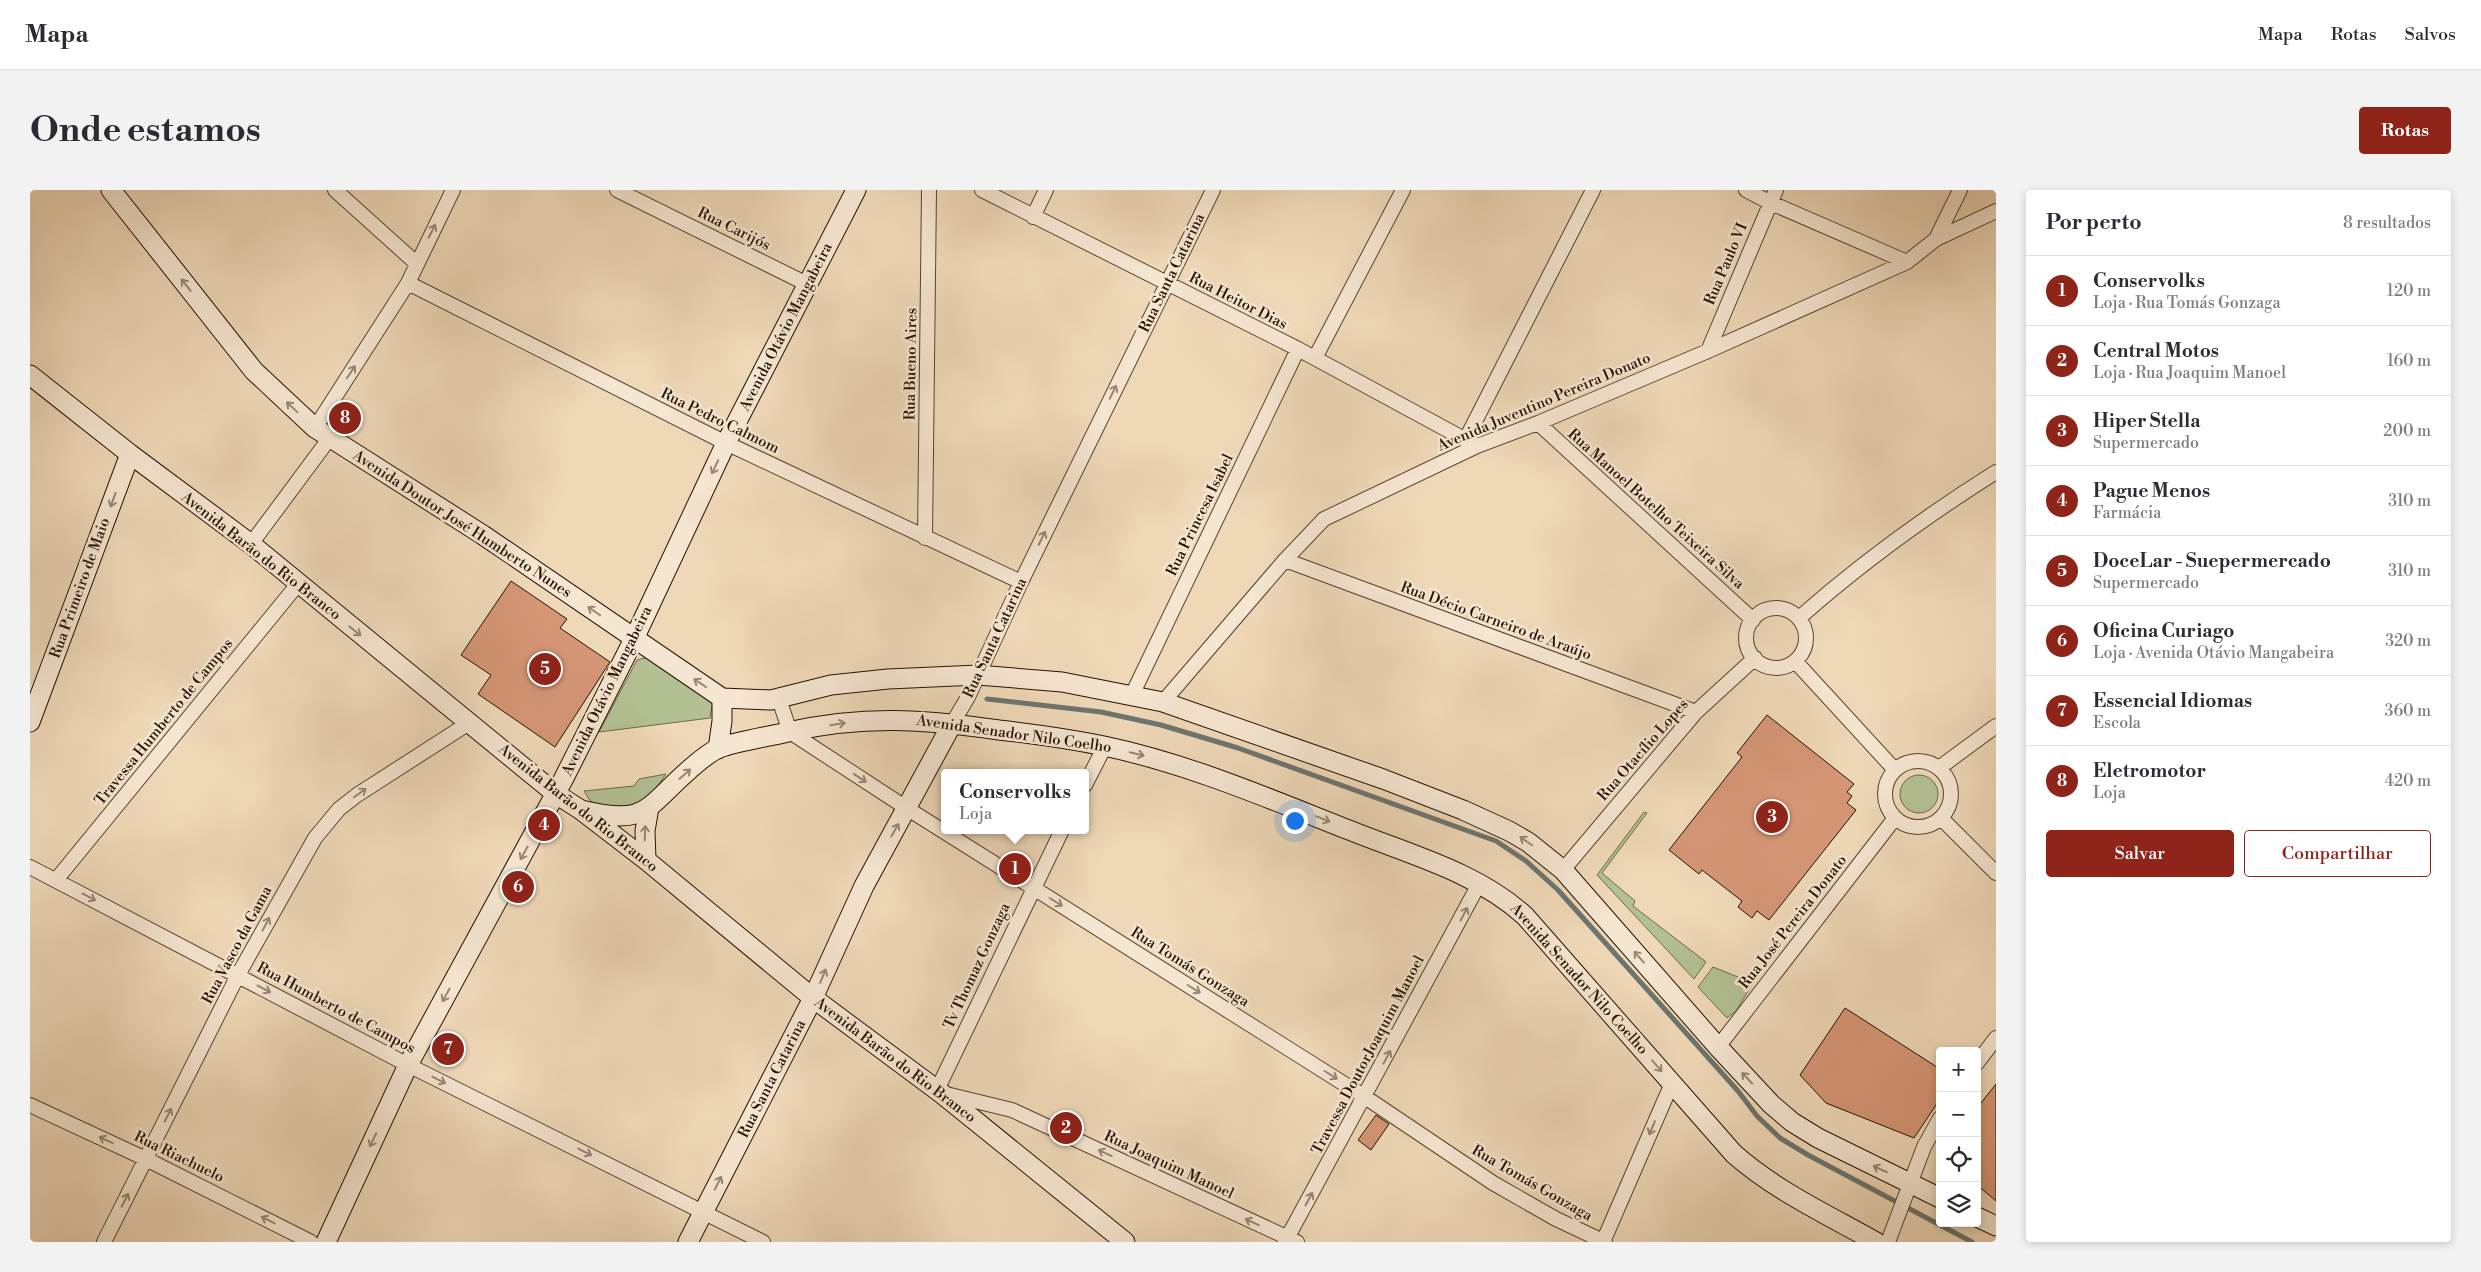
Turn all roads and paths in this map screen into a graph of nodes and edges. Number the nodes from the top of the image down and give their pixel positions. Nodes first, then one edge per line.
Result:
1 (111, 190) edge
2 (335, 190) edge
3 (452, 190) edge
4 (617, 190) edge
5 (856, 190) edge
6 (929, 190) edge
7 (982, 190) edge
8 (1046, 190) edge
9 (1213, 190) edge
10 (1403, 190) edge
11 (1593, 190) edge
12 (1746, 190) edge
13 (1960, 190) edge
14 (1773, 196) edge
15 (1996, 212) edge
16 (1033, 217) junction
17 (1936, 239) junction
18 (1908, 262) junction
19 (416, 263) junction
20 (408, 282) junction
21 (1166, 283) junction
22 (809, 285) junction
23 (1298, 348) junction
24 (1708, 351) junction
25 (1315, 358) junction
26 (30, 375) edge
27 (1538, 423) junction
28 (322, 433) junction
29 (1472, 442) junction
30 (726, 443) junction
31 (130, 454) junction
32 (1996, 472) edge
33 (925, 538) junction
34 (250, 544) junction
35 (1285, 560) junction
36 (1021, 582) junction
37 (298, 584) junction
38 (1799, 618) junction
39 (1753, 620) junction
40 (634, 639) junction
41 (1755, 658) junction
42 (1795, 661) junction
43 (978, 675) junction
44 (1132, 694) junction
45 (722, 698) junction
46 (779, 699) junction
47 (1164, 702) junction
48 (1696, 712) junction
49 (30, 722) edge
50 (469, 723) junction
51 (952, 724) junction
52 (1996, 726) edge
53 (790, 732) junction
54 (1105, 746) junction
55 (718, 748) junction
56 (1939, 768) junction
57 (1895, 770) junction
58 (1089, 777) edge
59 (556, 794) junction
60 (649, 807) junction
61 (908, 809) junction
62 (581, 810) junction
63 (1895, 818) junction
64 (1941, 818) junction
65 (941, 830) edge
66 (948, 834) edge
67 (1060, 834) edge
68 (646, 860) junction
69 (30, 867) edge
70 (1563, 870) junction
71 (1996, 872) edge
72 (56, 880) junction
73 (1479, 884) junction
74 (1033, 887) junction
75 (238, 975) junction
76 (813, 998) junction
77 (1996, 1038) edge
78 (1718, 1047) junction
79 (1981, 1058) edge
80 (408, 1065) junction
81 (1672, 1083) junction
82 (939, 1092) junction
83 (1365, 1097) junction
84 (30, 1105) edge
85 (1936, 1126) edge
86 (146, 1158) junction
87 (1909, 1189) junction
88 (1936, 1197) edge
89 (704, 1212) junction
90 (1981, 1219) edge
91 (1996, 1226) edge
92 (1891, 1236) edge
93 (1290, 1241) edge
94 (104, 1242) edge
95 (311, 1242) edge
96 (326, 1242) edge
97 (688, 1242) edge
98 (763, 1242) edge
99 (1125, 1242) edge
100 (1604, 1242) edge
101 (1876, 1242) edge

28 -> 1 main road, Avenida Doutor José Humberto Nunes
2 - 19 street
19 -> 3 street
4 - 22 street, Rua Carijós
5 - 22 main road, Avenida Otávio Mangabeira
6 - 33 street, Rua Bueno Aires
7 - 16 street, Rua Heitor Dias
8 - 16 street
9 - 21 street, Rua Santa Catarina
10 - 25 street
11 - 29 street
12 - 14 street
13 - 17 street
14 - 18 street
14 - 24 street, Rua Paulo VI
15 - 17 street, Avenida Juventino Pereira Donato
16 - 21 street, Rua Heitor Dias
17 - 18 street, Avenida Juventino Pereira Donato
18 - 24 street, Avenida Juventino Pereira Donato
19 - 20 street
28 -> 20 street
20 - 30 street, Rua Pedro Calmom
21 - 23 street, Rua Heitor Dias
36 -> 21 street, Rua Santa Catarina
22 - 30 main road, Avenida Otávio Mangabeira
23 - 25 street, Rua Heitor Dias
23 - 44 street, Rua Princesa Isabel
24 - 27 street, Avenida Juventino Pereira Donato
25 - 29 street, Rua Heitor Dias
26 - 31 main road, Avenida Barão do Rio Branco
27 - 29 street, Avenida Juventino Pereira Donato
27 - 39 street, Rua Manoel Botelho Teixeira Silva
28 - 34 street
40 -> 28 main road, Avenida Doutor José Humberto Nunes
29 - 35 street, Avenida Juventino Pereira Donato
30 - 33 street, Rua Pedro Calmom
30 -> 40 main road, Avenida Otávio Mangabeira
31 - 34 main road, Avenida Barão do Rio Branco
31 -> 49 main road, Rua Primeiro de Maio
32 - 38 street
33 - 36 street, Rua Pedro Calmom
34 - 37 main road, Avenida Barão do Rio Branco
35 - 47 street, Avenida Juventino Pereira Donato
35 - 48 street, Rua Décio Carneiro de Araújo
36 - 43 street, Rua Santa Catarina
37 -> 50 main road, Avenida Barão do Rio Branco
37 - 72 street, Travessa Humberto de Campos
38 - 39 street
38 - 42 street
39 - 41 street
45 -> 40 main road, Avenida Doutor José Humberto Nunes
40 - 59 main road, Avenida Otávio Mangabeira
41 - 42 street
41 - 48 street, Rua Otacílio Lopes
42 - 57 street
43 - 44 main road
43 - 46 main road
43 - 51 street, Rua Santa Catarina
44 - 47 main road
45 - 46 main road, Avenida Doutor José Humberto Nunes
45 - 55 main road
46 - 53 street
70 -> 47 main road
48 - 70 street, Rua Otacílio Lopes
50 - 59 main road, Avenida Barão do Rio Branco
75 -> 50 street, Rua Vasco da Gama
53 -> 51 main road, Avenida Senador Nilo Coelho
51 - 54 main road, Avenida Senador Nilo Coelho
51 - 61 main road, Rua Santa Catarina
52 - 56 street
53 - 55 main road, Avenida Senador Nilo Coelho
53 -> 61 street, Rua Tomás Gonzaga
54 - 58 street
54 -> 73 main road, Avenida Senador Nilo Coelho
60 -> 55 main road, Avenida Senador Nilo Coelho
56 - 57 street
56 - 64 street
57 - 63 street
59 - 62 main road, Avenida Barão do Rio Branco
59 -> 80 main road, Avenida Otávio Mangabeira
60 - 62 main road, Avenida Senador Nilo Coelho
68 -> 60 main road
61 - 65 street, Rua Tomás Gonzaga
76 -> 61 main road, Rua Santa Catarina
62 - 68 main road, Avenida Barão do Rio Branco
63 - 64 street
63 - 78 street, Rua José Pereira Donato
64 - 71 street
66 - 74 street, Rua Tomás Gonzaga
67 - 74 street, Tv Thomaz Gonzaga
68 - 76 main road, Avenida Barão do Rio Branco
69 - 72 street, Rua Humberto de Campos
78 -> 70 main road
72 -> 75 street, Rua Humberto de Campos
73 -> 81 main road, Avenida Senador Nilo Coelho
83 -> 73 street, Travessa DoutorJoaquim Manoel
74 - 82 street, Tv Thomaz Gonzaga
74 -> 83 street, Rua Tomás Gonzaga
75 -> 80 street, Rua Humberto de Campos
86 -> 75 street, Rua Vasco da Gama
76 - 82 main road, Avenida Barão do Rio Branco
89 -> 76 main road, Rua Santa Catarina
77 - 79 street
87 -> 78 main road
80 -> 89 street, Rua Humberto de Campos
80 -> 96 main road, Avenida Otávio Mangabeira
81 -> 100 street
81 - 101 main road, Avenida Senador Nilo Coelho
93 -> 82 street, Rua Joaquim Manoel
82 - 99 main road, Avenida Barão do Rio Branco
93 -> 83 street, Travessa DoutorJoaquim Manoel
83 - 100 street, Rua Tomás Gonzaga
86 -> 84 street, Rua Riachuelo
85 - 87 street
94 -> 86 street, Rua Vasco da Gama
95 -> 86 street, Rua Riachuelo
87 - 88 main road
87 - 92 street
89 - 97 main road, Rua Santa Catarina
89 - 98 street, Rua Humberto de Campos
90 - 91 main road

